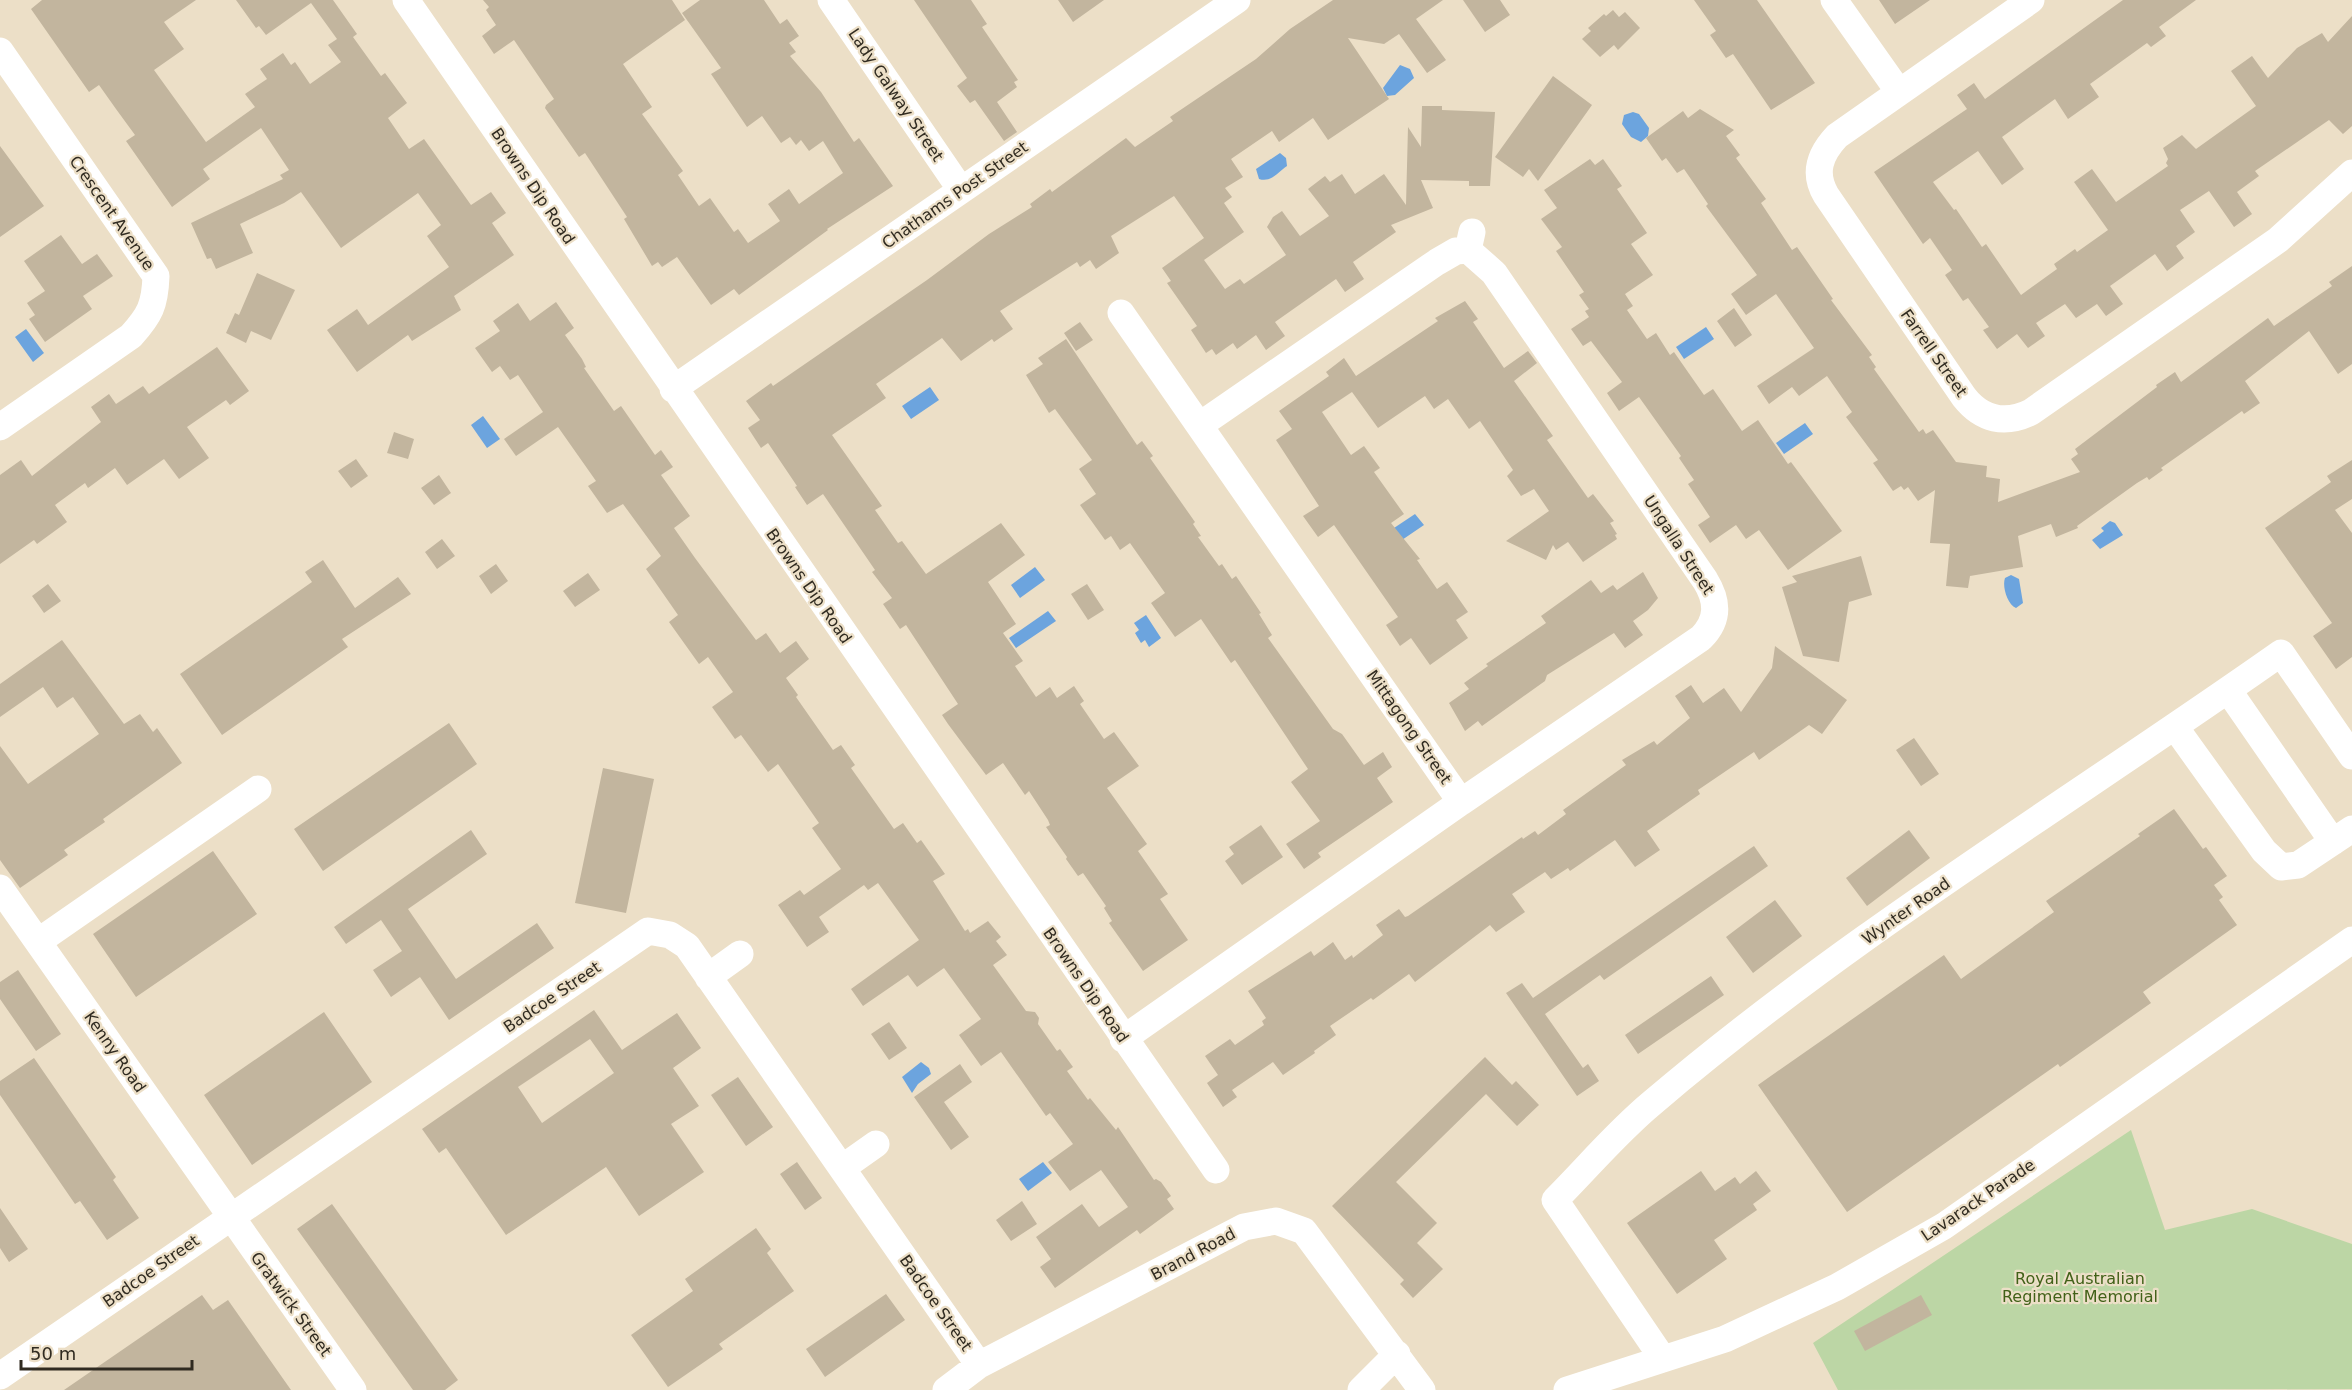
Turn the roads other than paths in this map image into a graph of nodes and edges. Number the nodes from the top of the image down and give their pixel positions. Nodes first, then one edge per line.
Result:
1 (405, 0) edge
2 (831, 0) edge
3 (1237, 0) edge
4 (1834, 0) edge
5 (2031, 0) edge
6 (0, 51) edge
7 (1899, 93) junction
8 (2352, 173) edge
9 (961, 190) junction
10 (1121, 313) dead end
11 (673, 389) junction
12 (1200, 425) junction
13 (0, 427) edge
14 (2228, 690) junction
15 (2175, 727) junction
16 (2352, 756) edge
17 (258, 789) dead end
18 (1461, 802) junction
19 (2343, 835) edge
20 (0, 888) edge
21 (2352, 940) edge
22 (39, 941) junction
23 (740, 954) dead end
24 (708, 977) junction
25 (1123, 1039) junction
26 (876, 1144) dead end
27 (842, 1168) junction
28 (1216, 1170) dead end
29 (229, 1217) junction
30 (1397, 1354) junction
31 (1663, 1359) junction
32 (979, 1365) junction
33 (0, 1376) edge
34 (353, 1390) edge
35 (946, 1390) edge
36 (1361, 1390) edge
37 (1422, 1390) edge
38 (1567, 1390) edge

1 - 11 street, Browns Dip Road
2 - 9 street, Lady Galway Street
3 - 9 street, Chathams Post Street
4 - 7 street
5 - 7 street, Farrell Street
6 - 13 street, Crescent Avenue
7 - 8 street, Farrell Street
9 - 11 street, Chathams Post Street
10 - 12 street, Mittagong Street
11 - 25 street, Browns Dip Road
12 - 18 street, Mittagong Street
12 - 18 street, Ungalla Street
14 - 15 street, Wynter Road
14 - 16 street, Wynter Road
14 - 19 street
15 - 19 street
15 - 31 street, Wynter Road
17 - 22 street
18 - 25 street, Mittagong Street
20 - 22 street, Kenny Road
21 - 31 street, Lavarack Parade
22 - 29 street, Kenny Road
23 - 24 street
24 - 27 street, Badcoe Street
24 - 29 street, Badcoe Street
25 - 28 street, Browns Dip Road
26 - 27 street
27 - 32 street, Badcoe Street
29 - 33 street, Badcoe Street
29 - 34 street, Gratwick Street
30 - 32 street, Brand Road
30 - 36 street
30 - 37 street, Brand Road
31 - 38 street, Lavarack Parade
32 - 35 street, Brand Road

